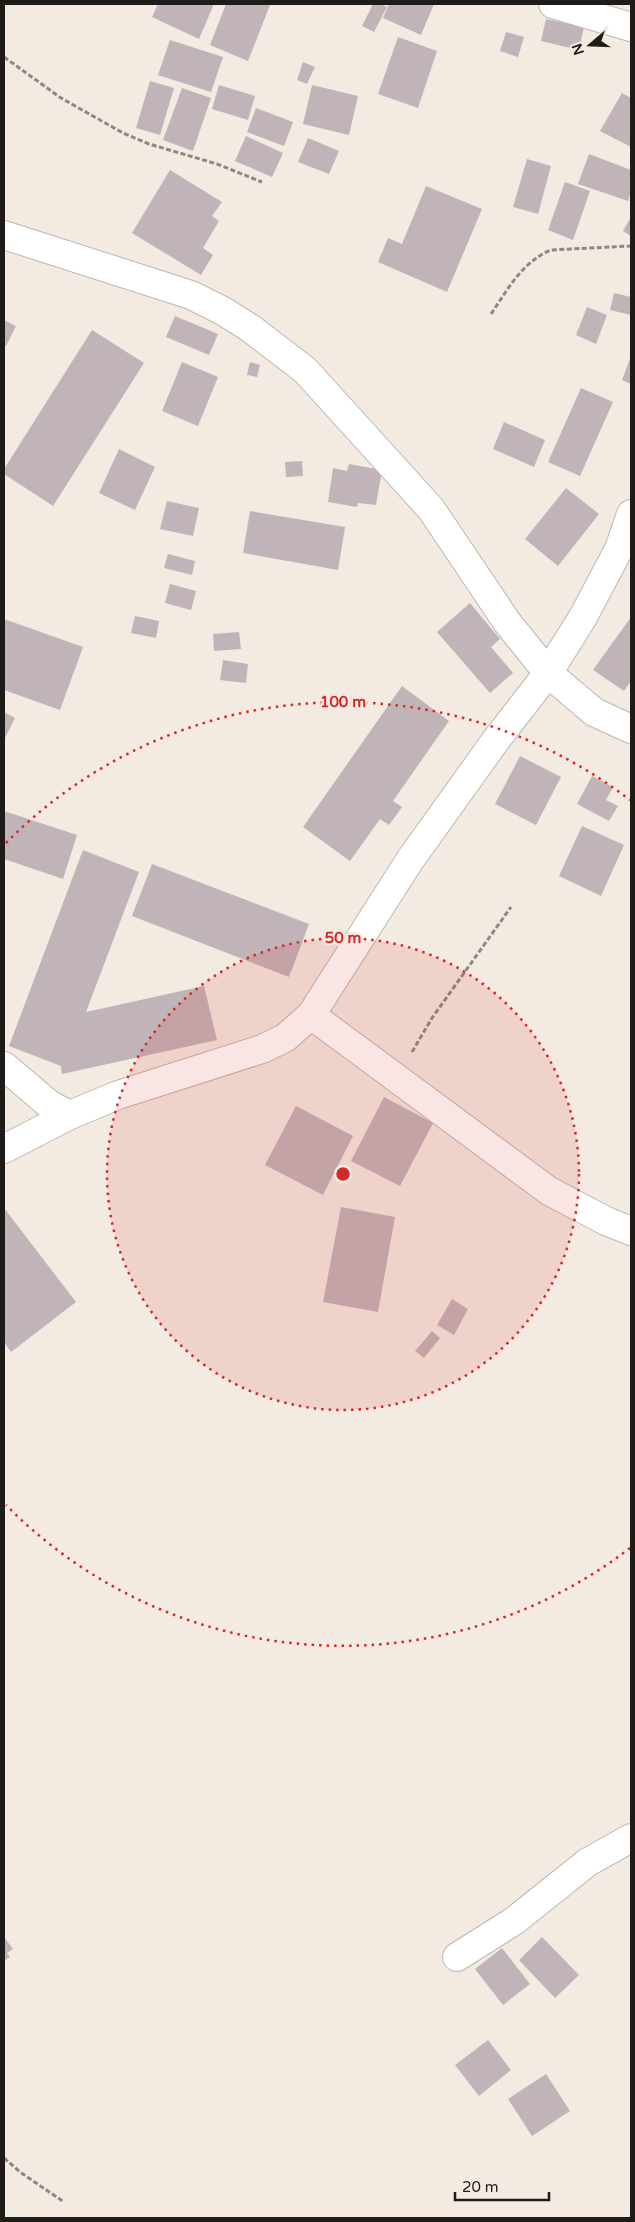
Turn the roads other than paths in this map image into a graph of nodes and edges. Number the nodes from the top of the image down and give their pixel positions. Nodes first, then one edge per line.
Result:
1 (554, 4) edge
2 (631, 27) edge
3 (4, 235) edge
4 (631, 514) edge
5 (548, 674) junction
6 (631, 729) edge
7 (311, 1015) junction
8 (4, 1066) edge
9 (70, 1115) junction
10 (4, 1149) edge
11 (631, 1232) edge
12 (631, 1838) edge
13 (457, 1957) dead end

1 - 2 street
3 - 5 street
4 - 5 street
5 - 6 street
5 - 7 street
7 - 9 street
7 - 11 street
8 - 9 street
9 - 10 street
12 - 13 street

